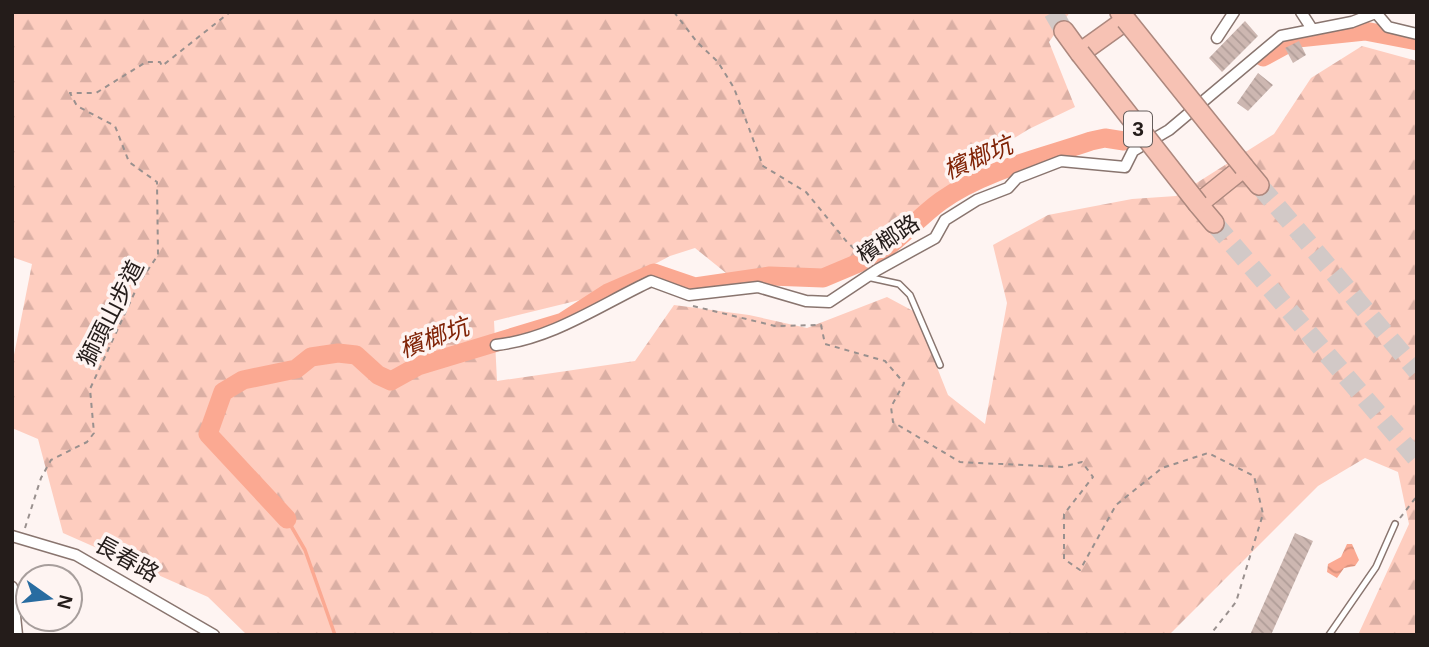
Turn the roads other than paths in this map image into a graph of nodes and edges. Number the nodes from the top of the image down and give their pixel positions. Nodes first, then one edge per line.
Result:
1 (1234, 12) edge
2 (1301, 12) edge
3 (1377, 13) edge
4 (1123, 16) edge
5 (1312, 29) junction
6 (1064, 31) tunnel mouth
7 (1417, 34) edge
8 (1217, 38) dead end
9 (1080, 53) junction
10 (1244, 167) junction
11 (1259, 185) tunnel mouth
12 (1198, 204) junction
13 (1214, 223) tunnel mouth
14 (867, 277) junction
15 (496, 345) dead end
16 (940, 365) dead end
17 (1395, 524) road end
18 (17, 537) edge
19 (12, 587) edge
20 (17, 635) edge
21 (214, 635) edge
22 (1329, 635) edge

1 - 8 street
2 - 5 street
3 - 5 street, 檳榔路
3 - 7 street
4 - 9 highway
4 - 10 highway, bridge
5 - 14 street, 檳榔路
6 - 9 highway, 3
9 - 12 highway, 3, bridge
10 - 11 highway
10 - 12 highway
12 - 13 highway, 3
14 - 15 street, 檳榔路
14 - 16 lane
17 - 22 lane
18 - 21 street, 長春路
19 - 20 street

